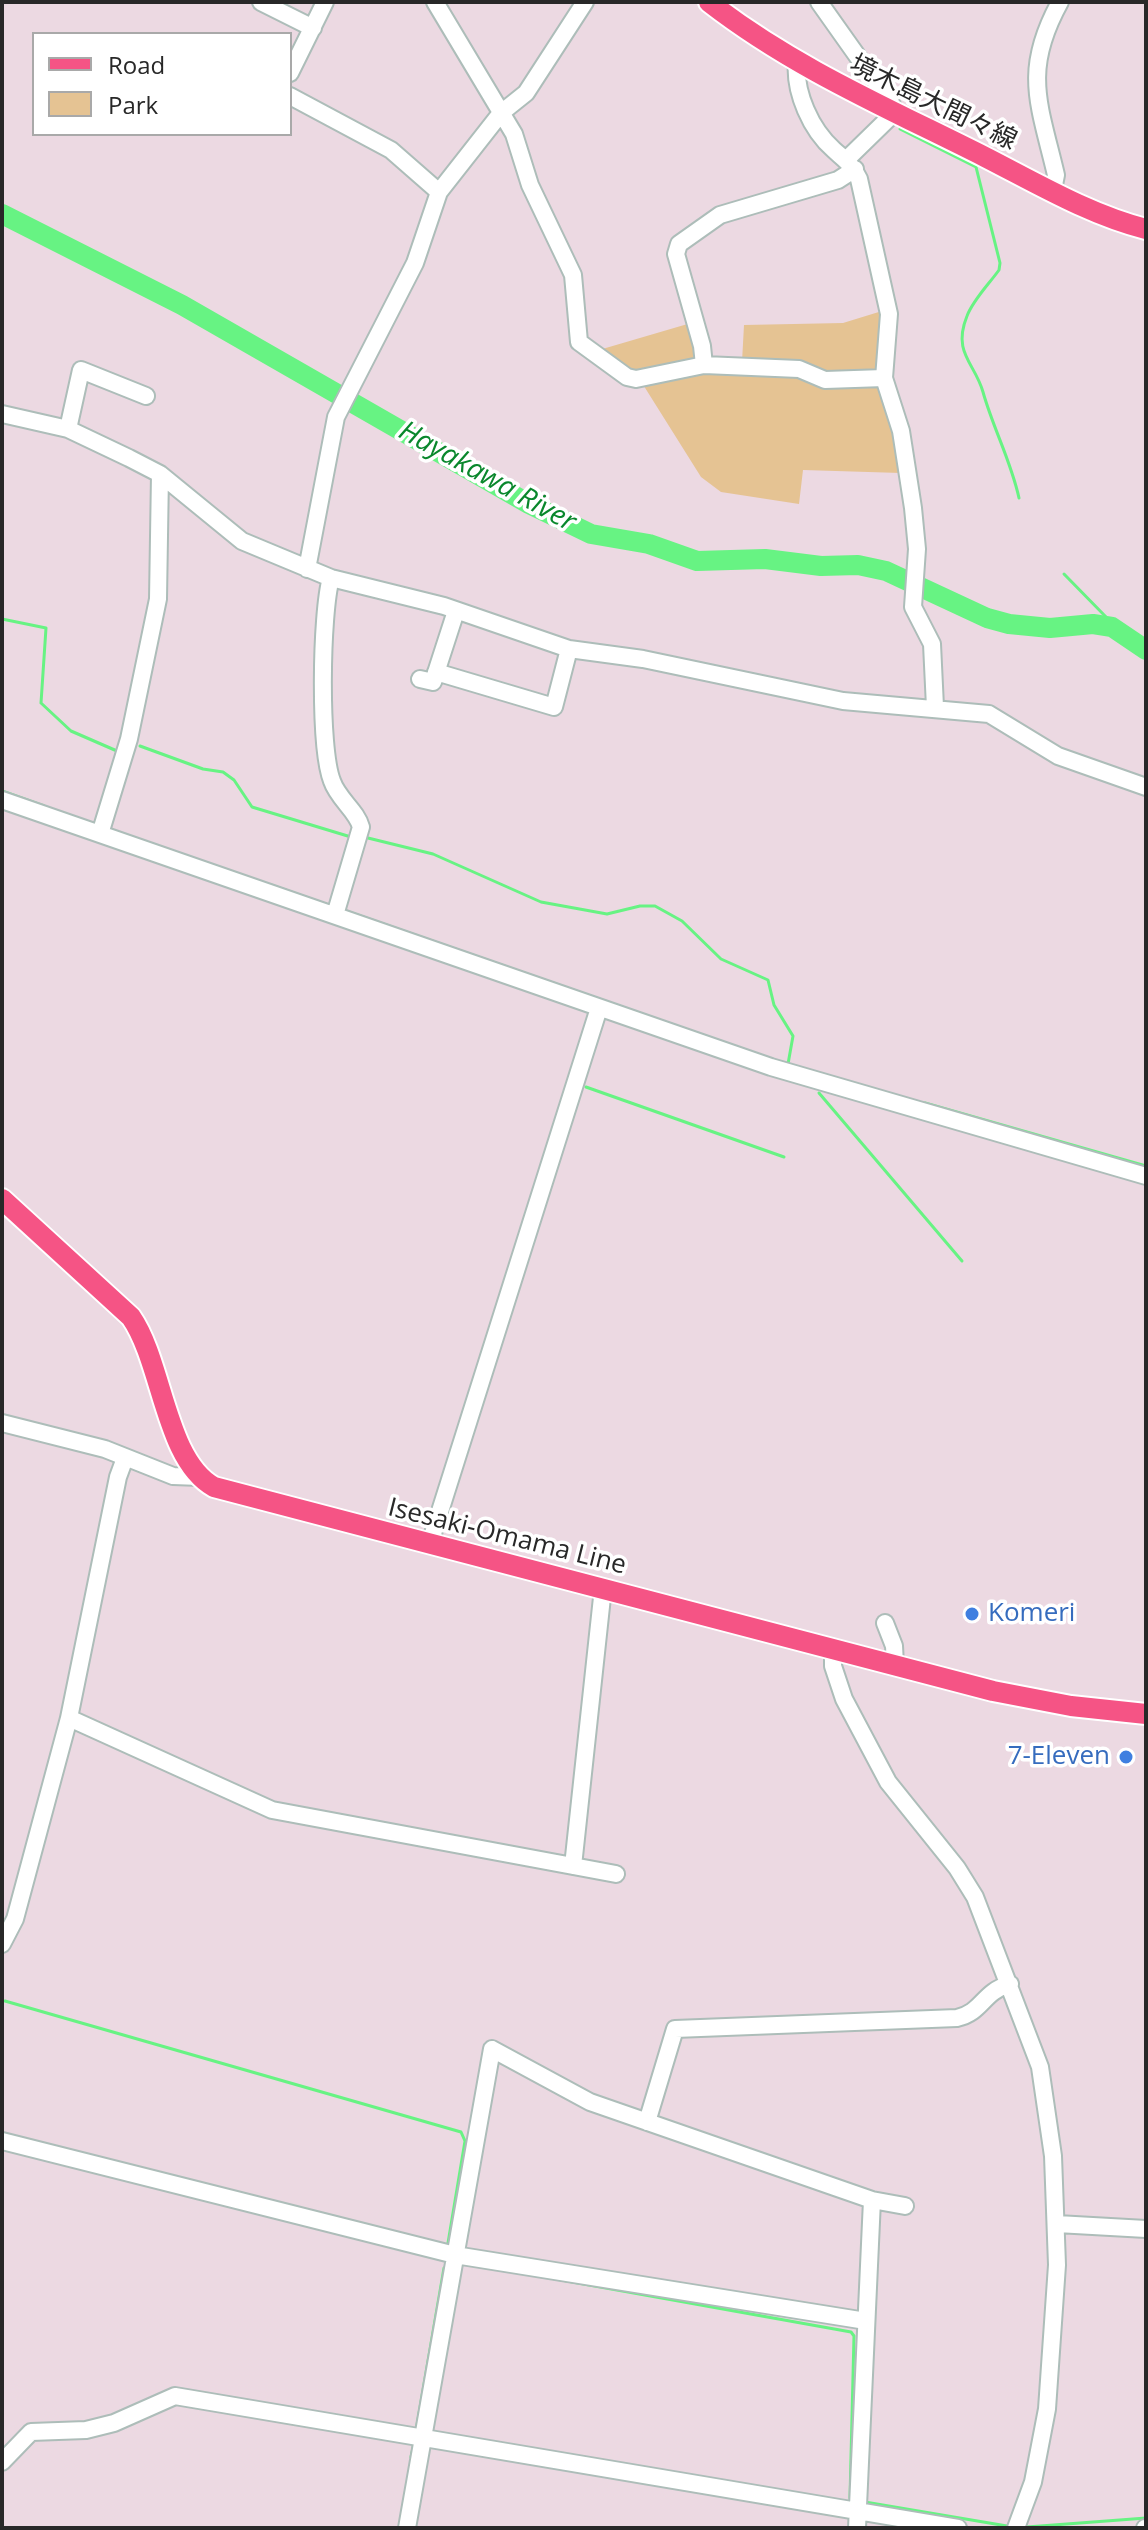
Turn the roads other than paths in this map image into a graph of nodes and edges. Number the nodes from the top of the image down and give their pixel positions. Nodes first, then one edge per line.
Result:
1 (261, 2) edge
2 (325, 2) edge
3 (435, 2) edge
4 (585, 2) edge
5 (709, 2) edge
6 (819, 2) edge
7 (1060, 2) edge
8 (313, 28) junction
9 (797, 62) junction
10 (292, 69) edge
11 (292, 97) edge
12 (892, 112) junction
13 (501, 113) junction
14 (851, 164) junction
15 (1053, 190) junction
16 (439, 192) junction
17 (1146, 229) edge
18 (704, 365) junction
19 (884, 378) junction
20 (146, 396) dead end
21 (2, 414) edge
22 (68, 429) junction
23 (160, 474) junction
24 (307, 569) junction
25 (331, 578) junction
26 (456, 611) junction
27 (569, 649) junction
28 (436, 672) junction
29 (420, 679) dead end
30 (935, 707) junction
31 (1146, 787) edge
32 (2, 800) edge
33 (100, 834) junction
34 (335, 915) junction
35 (599, 1008) junction
36 (1146, 1176) edge
37 (2, 1199) edge
38 (2, 1423) edge
39 (125, 1458) junction
40 (200, 1477) junction
41 (430, 1543) junction
42 (603, 1588) junction
43 (885, 1623) dead end
44 (833, 1648) junction
45 (895, 1664) junction
46 (1146, 1714) edge
47 (69, 1718) junction
48 (573, 1866) junction
49 (616, 1874) dead end
50 (2, 1944) edge
51 (1010, 1984) junction
52 (647, 2122) junction
53 (2, 2141) edge
54 (872, 2200) junction
55 (905, 2206) dead end
56 (1057, 2224) junction
57 (1146, 2229) edge
58 (455, 2255) junction
59 (866, 2321) junction
60 (423, 2437) junction
61 (2, 2462) edge
62 (858, 2510) junction
63 (407, 2528) edge
64 (857, 2528) edge
65 (958, 2528) edge
66 (1016, 2528) edge

1 - 8 street
2 - 8 street
3 - 13 street
4 - 13 street
5 - 9 main road, 境木島大間々線
6 - 12 street
7 - 15 street
8 - 10 street
9 - 12 main road, 境木島大間々線
9 - 14 street
11 - 16 street
12 - 14 street
12 - 15 main road, 境木島大間々線
13 - 16 street
13 - 18 street
14 - 18 street
14 - 19 street
15 - 17 main road, 境木島大間々線
16 - 24 street
18 - 19 street
19 - 30 street
20 - 22 street
21 - 22 street
22 - 23 street
23 - 24 street
23 - 33 street
24 - 25 street
25 - 26 street
25 - 34 street
26 - 27 street
26 - 28 street
27 - 28 street
27 - 30 street
28 - 29 street
30 - 31 street
32 - 33 street
33 - 34 street
34 - 35 street
35 - 36 street
35 - 41 street
37 - 40 main road
38 - 39 street
39 - 40 street
39 - 47 street
40 - 41 main road, Isesaki-Omama Line
41 - 42 main road, Isesaki-Omama Line
42 - 44 main road, Isesaki-Omama Line
42 - 48 street
43 - 45 street
44 - 45 main road, Isesaki-Omama Line
44 - 51 street
45 - 46 main road, Isesaki-Omama Line
47 - 48 street
47 - 50 street
48 - 49 street
51 - 52 street
51 - 56 street
52 - 54 street
52 - 58 street
53 - 58 street
54 - 55 street
54 - 59 street
56 - 57 street
56 - 66 street
58 - 59 street
58 - 60 street
59 - 62 street
60 - 61 street
60 - 62 street
60 - 63 street
62 - 64 street
62 - 65 street

